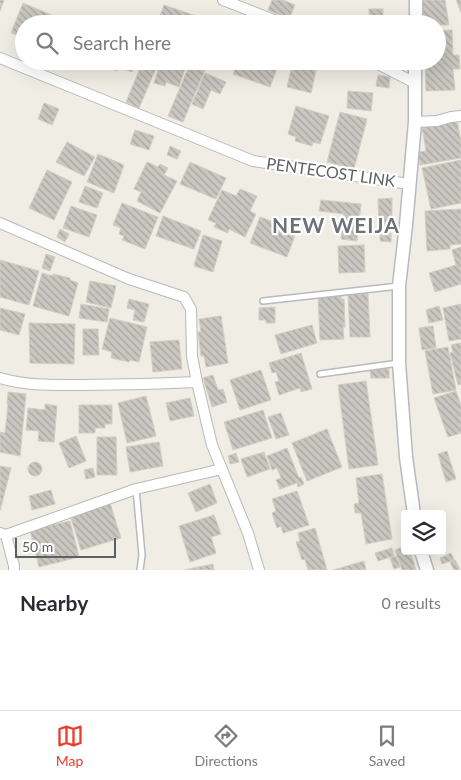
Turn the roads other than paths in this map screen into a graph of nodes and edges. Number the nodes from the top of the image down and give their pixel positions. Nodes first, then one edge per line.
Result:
1 (223, 0) edge
2 (416, 0) edge
3 (261, 15) edge
4 (416, 15) edge
5 (0, 58) edge
6 (15, 64) edge
7 (29, 70) edge
8 (389, 70) edge
9 (415, 70) edge
10 (414, 83) junction
11 (461, 116) edge
12 (414, 122) junction
13 (409, 184) junction
14 (0, 223) edge
15 (399, 286) junction
16 (263, 300) dead end
17 (399, 363) junction
18 (320, 374) dead end
19 (0, 378) edge
20 (197, 382) junction
21 (222, 469) junction
22 (136, 489) junction
23 (413, 510) edge
24 (3, 534) edge
25 (422, 555) edge
26 (14, 570) edge
27 (140, 570) edge
28 (259, 570) edge
29 (427, 570) edge

1 - 3 street
2 - 4 street
5 - 6 street, PENTECOST LINK
7 - 13 street, PENTECOST LINK
8 - 10 street
9 - 10 street
10 - 12 street
11 - 12 street
12 - 13 street
13 - 15 street
14 - 20 street
15 - 16 lane
15 - 17 street
17 - 18 lane
17 - 23 street
19 - 20 street
20 - 21 street
21 - 22 street
21 - 28 street
22 - 24 street
22 - 27 lane
24 - 26 street
25 - 29 street

